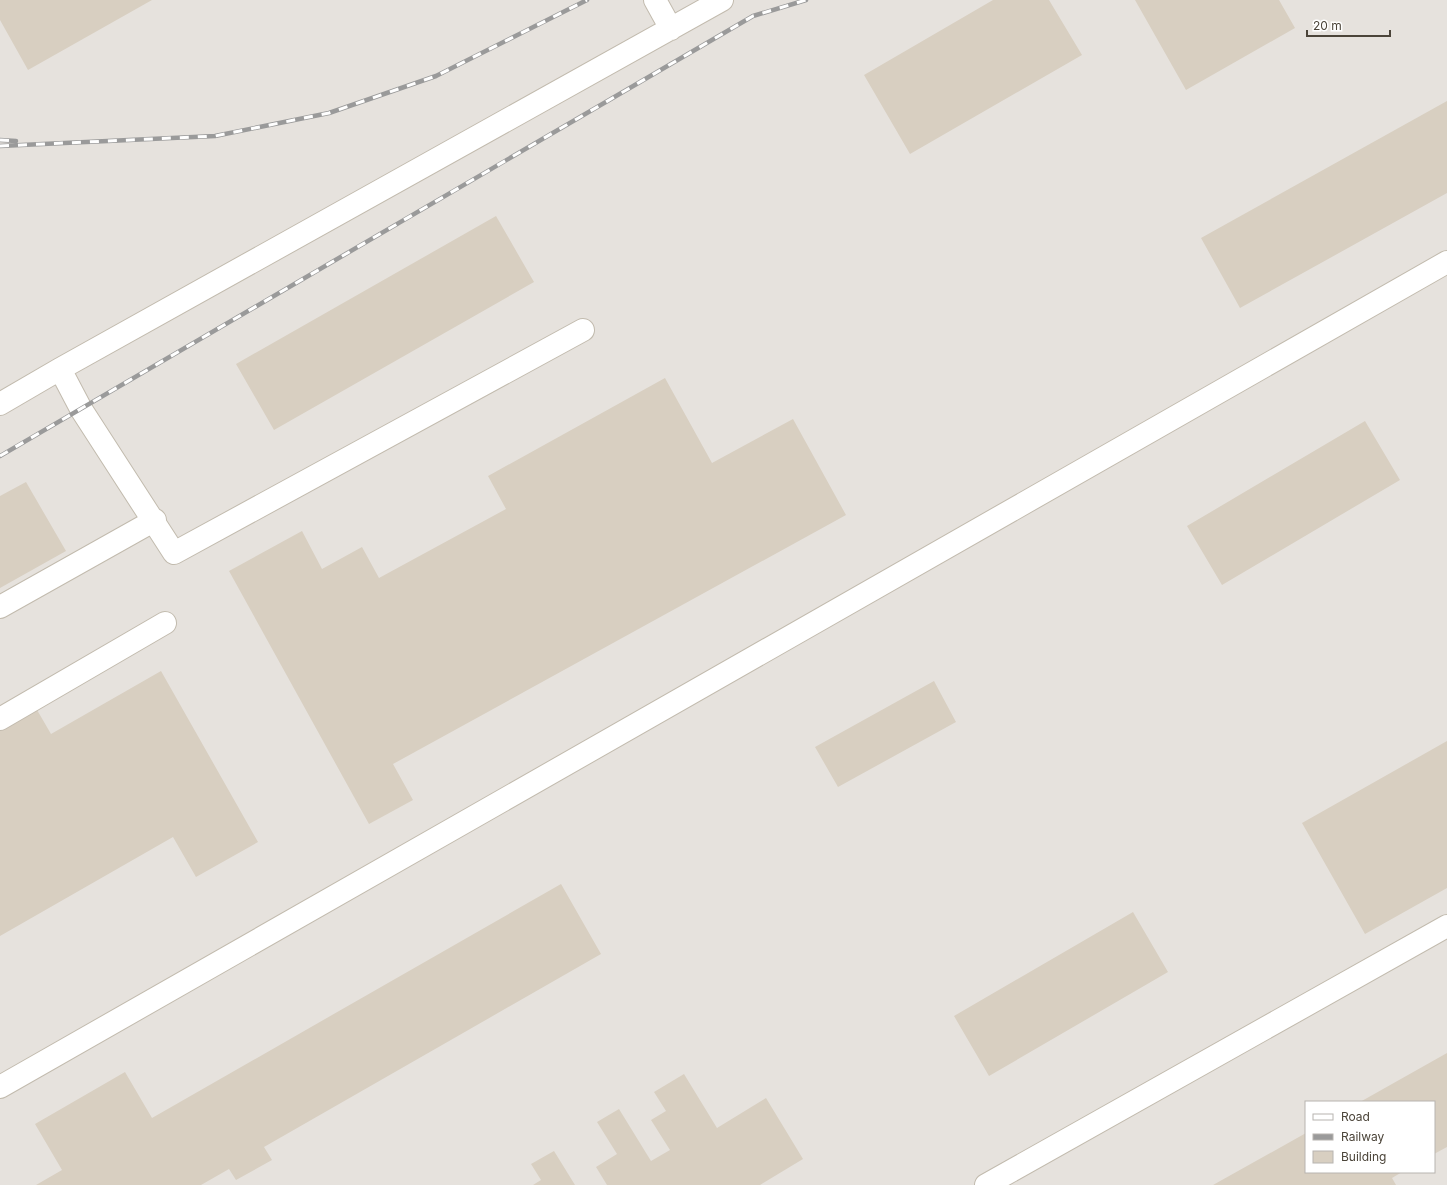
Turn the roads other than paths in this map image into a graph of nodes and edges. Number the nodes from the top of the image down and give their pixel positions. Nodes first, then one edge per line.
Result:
1 (655, 0) edge
2 (722, 0) edge
3 (671, 29) junction
4 (1447, 262) edge
5 (582, 330) dead end
6 (60, 369) junction
7 (0, 404) edge
8 (155, 520) junction
9 (0, 607) edge
10 (165, 623) dead end
11 (0, 719) edge
12 (1447, 926) edge
13 (0, 1087) edge
14 (986, 1185) edge

1 - 3 lane
2 - 3 lane
3 - 6 lane
4 - 13 lane
5 - 8 lane
6 - 7 lane
6 - 8 lane
8 - 9 lane
10 - 11 lane
12 - 14 lane

